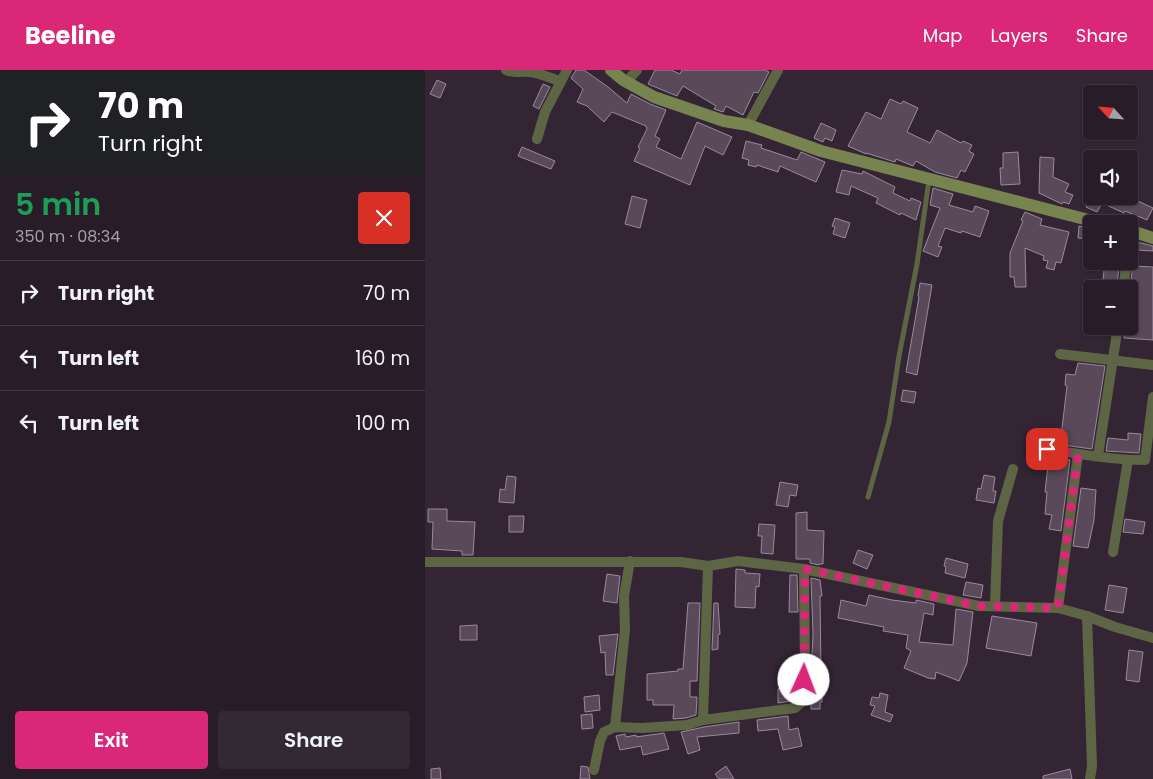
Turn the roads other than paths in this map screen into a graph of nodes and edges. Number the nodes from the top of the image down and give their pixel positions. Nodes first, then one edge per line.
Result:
1 (505, 70) edge
2 (567, 70) edge
3 (611, 70) edge
4 (637, 70) edge
5 (778, 70) edge
6 (560, 82) junction
7 (626, 82) junction
8 (748, 125) junction
9 (537, 139) dead end
10 (929, 179) junction
11 (1083, 219) edge
12 (1138, 233) edge
13 (1153, 238) edge
14 (1117, 335) edge
15 (1060, 354) dead end
16 (1113, 359) junction
17 (1153, 365) edge
18 (1153, 397) edge
19 (1047, 449) dead end
20 (1078, 454) junction
21 (1099, 456) junction
22 (1128, 460) junction
23 (1013, 469) dead end
24 (868, 497) dead end
25 (1113, 552) dead end
26 (629, 561) junction
27 (425, 562) edge
28 (708, 566) junction
29 (805, 569) junction
30 (995, 606) junction
31 (1058, 608) junction
32 (1087, 616) junction
33 (1153, 638) edge
34 (703, 720) junction
35 (615, 727) junction
36 (593, 770) dead end
37 (1090, 779) edge

1 - 6 street
2 - 6 street
3 - 7 street
4 - 7 street
5 - 8 street
6 - 9 street
7 - 8 street
8 - 10 street
10 - 11 street
10 - 24 lane
12 - 13 street
14 - 16 street
15 - 16 street
16 - 17 street
16 - 21 street
18 - 22 street
19 - 20 street
20 - 21 street
20 - 31 street
21 - 22 street
22 - 25 street
23 - 30 street
26 - 27 street
26 - 28 street
26 - 35 street
28 - 29 street
28 - 34 street
29 - 30 street
29 - 34 street
30 - 31 street
31 - 32 street
32 - 33 street
32 - 37 street
34 - 35 street
35 - 36 street

